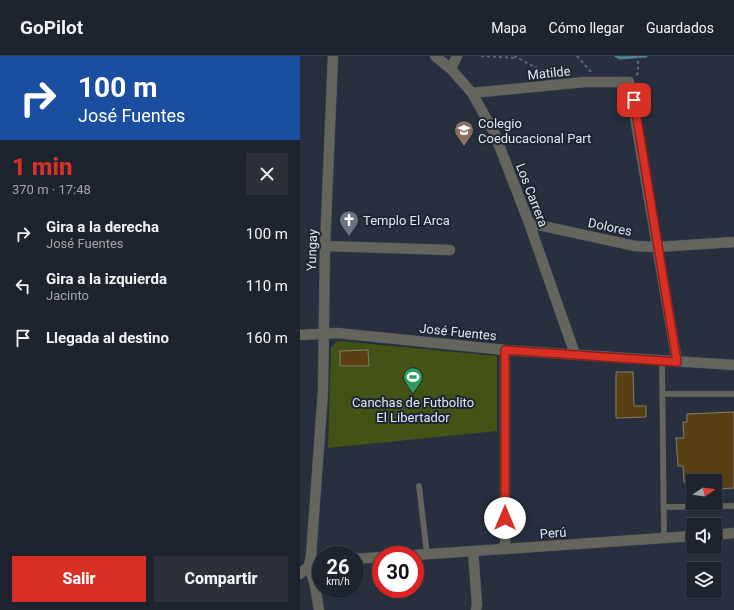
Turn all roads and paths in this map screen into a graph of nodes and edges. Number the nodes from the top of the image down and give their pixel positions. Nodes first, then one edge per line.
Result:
1 (333, 56) edge
2 (435, 56) edge
3 (457, 56) edge
4 (481, 56) edge
5 (577, 56) edge
6 (638, 56) edge
7 (515, 57) edge
8 (638, 64) dead end
9 (451, 70) junction
10 (599, 81) junction
11 (567, 84) junction
12 (472, 93) junction
13 (529, 223) junction
14 (734, 242) edge
15 (325, 246) junction
16 (658, 247) junction
17 (450, 250) dead end
18 (300, 334) edge
19 (323, 334) junction
20 (505, 350) junction
21 (575, 354) junction
22 (662, 361) junction
23 (677, 362) junction
24 (734, 365) edge
25 (662, 394) junction
26 (734, 394) edge
27 (419, 486) dead end
28 (734, 506) edge
29 (664, 508) junction
30 (734, 533) edge
31 (722, 534) edge
32 (686, 536) edge
33 (664, 538) junction
34 (505, 549) junction
35 (473, 551) junction
36 (424, 554) edge
37 (427, 554) junction
38 (312, 565) edge
39 (308, 566) junction
40 (300, 574) edge
41 (319, 610) edge
42 (476, 610) edge

1 - 15 street, Yungay
2 - 9 street
3 - 9 street
4 - 7 path
5 - 10 path
6 - 8 path
7 - 11 path
9 - 12 street, Los Carrera
10 - 11 street, Matilde
10 - 16 street, Matilde
11 - 12 street, Matilde
12 - 13 street, Los Carrera
13 - 16 street, Dolores
13 - 21 street, Los Carrera
14 - 16 street, Dolores
15 - 17 street
15 - 19 street, Yungay
16 - 23 street
18 - 19 street, José Fuentes
19 - 20 street, José Fuentes
19 - 39 street, Yungay
20 - 21 street, José Fuentes
20 - 34 street
21 - 22 street, José Fuentes
22 - 23 street, José Fuentes
22 - 25 lane
23 - 24 street, José Fuentes
25 - 26 lane
25 - 29 lane
27 - 37 lane
28 - 29 lane
29 - 33 lane
30 - 31 street
32 - 33 street, Perú
33 - 34 street, Perú
34 - 35 street, Perú
35 - 37 street, Perú
35 - 42 street
36 - 37 street, Perú
38 - 39 street
39 - 40 street
39 - 41 street

